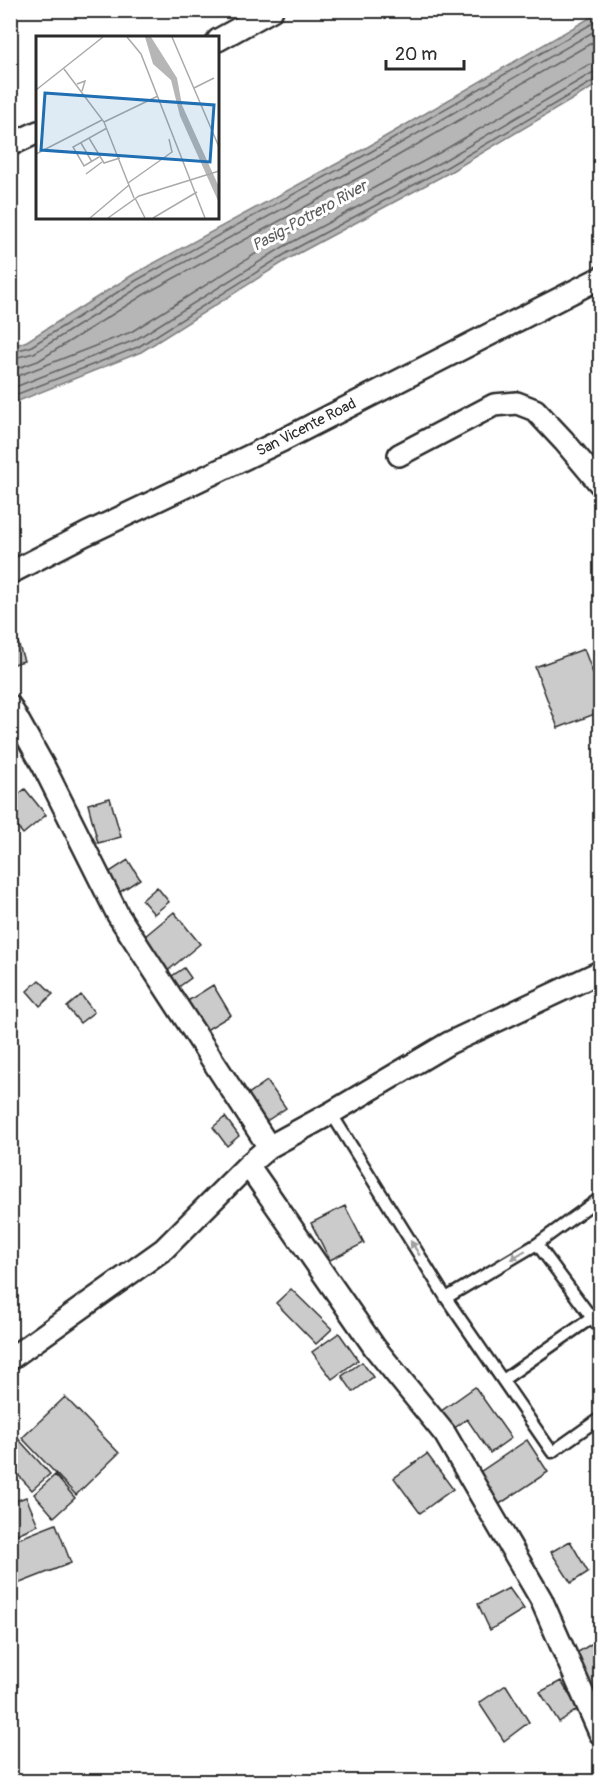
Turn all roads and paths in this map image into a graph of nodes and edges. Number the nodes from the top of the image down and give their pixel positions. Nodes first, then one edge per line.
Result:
1 (272, 10) edge
2 (219, 39) edge
3 (36, 133) edge
4 (10, 145) edge
5 (600, 278) edge
6 (399, 454) dead end
7 (600, 484) edge
8 (10, 573) edge
9 (10, 705) edge
10 (600, 972) edge
11 (331, 1113) junction
12 (269, 1147) junction
13 (248, 1165) junction
14 (600, 1198) edge
15 (537, 1244) junction
16 (446, 1298) junction
17 (596, 1315) edge
18 (600, 1329) edge
19 (10, 1359) edge
20 (503, 1380) junction
21 (600, 1419) edge
22 (600, 1733) edge

1 - 2 street
3 - 4 street
5 - 8 street, San Vicente Road
6 - 7 street
9 - 12 street
10 - 11 street
11 - 12 street
16 -> 11 lane
12 - 13 street
13 - 19 street
13 - 22 street
14 - 15 lane
15 -> 16 lane
15 - 17 lane
16 - 20 lane
17 - 18 lane
17 - 20 lane
20 - 21 lane

